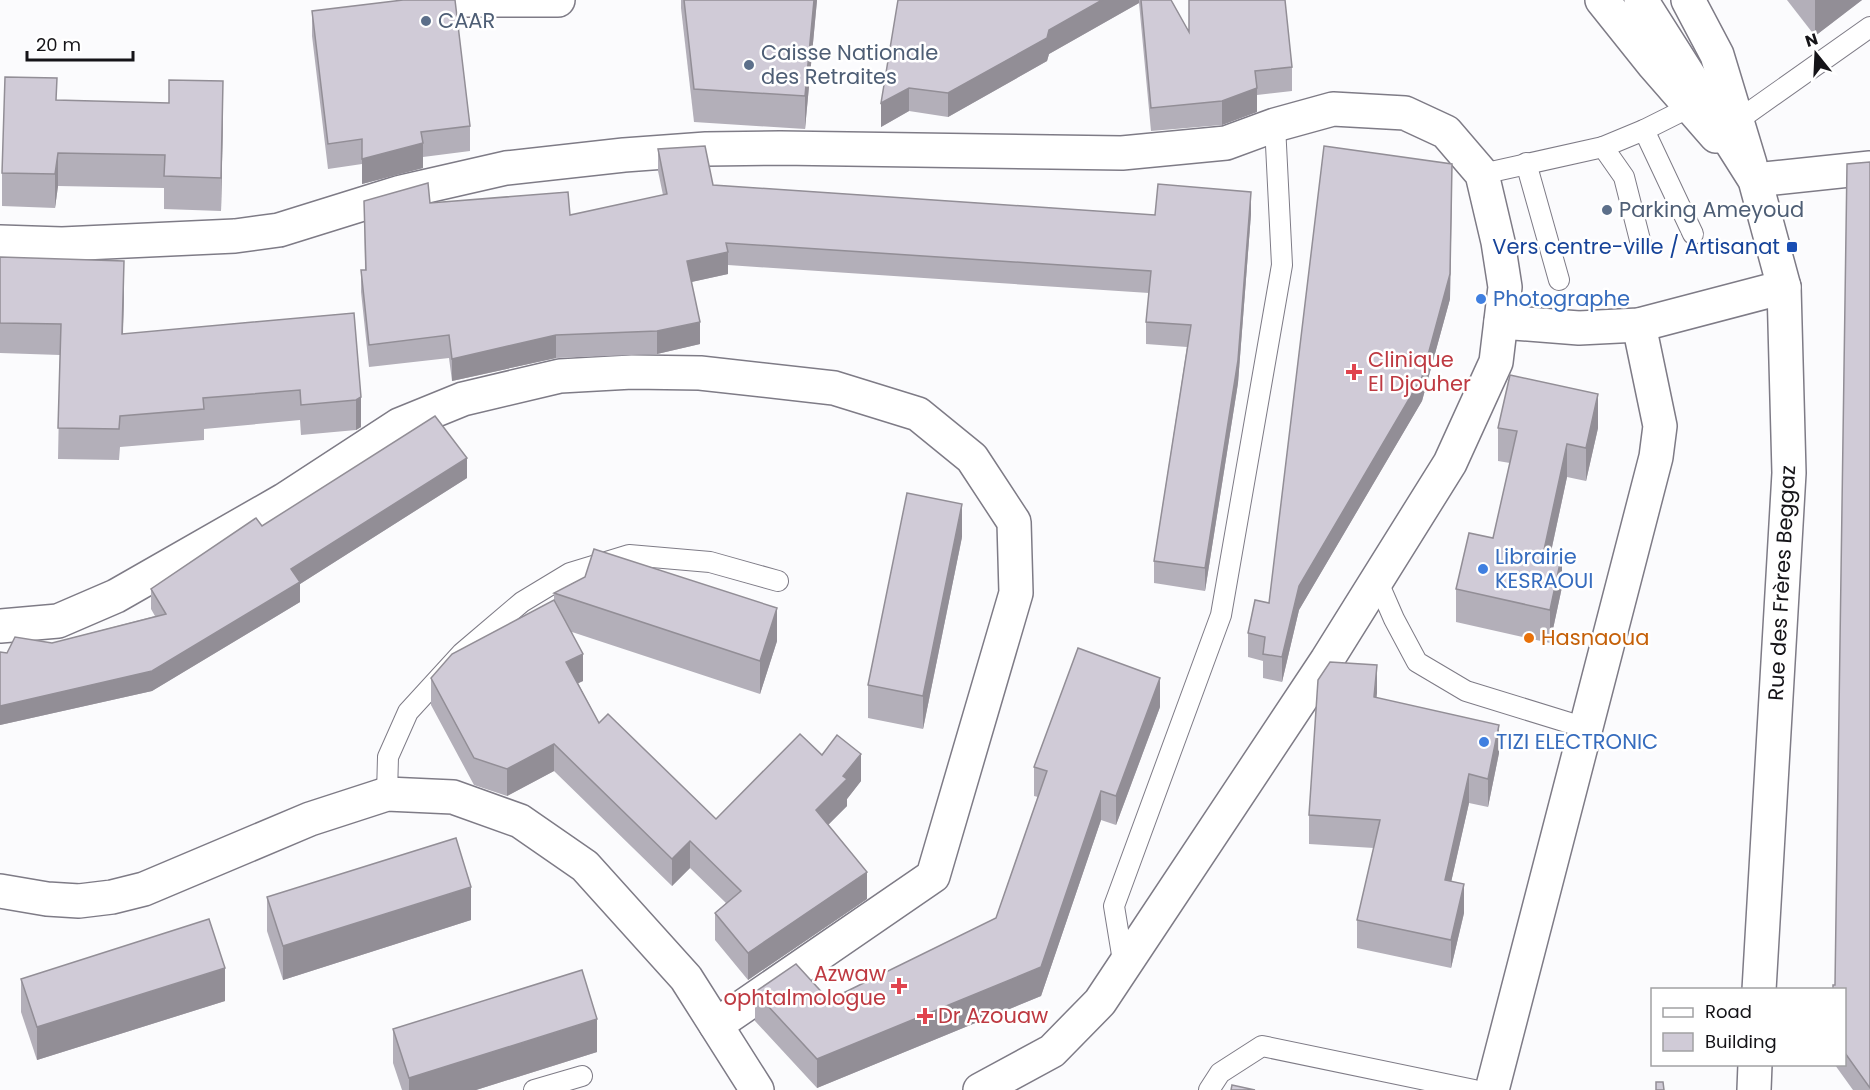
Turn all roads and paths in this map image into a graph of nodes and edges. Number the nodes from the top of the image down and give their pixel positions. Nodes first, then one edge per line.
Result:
1 (424, 0) edge
2 (558, 0) edge
3 (1602, 0) edge
4 (1641, 0) edge
5 (1688, 0) edge
6 (1870, 27) edge
7 (1690, 107) junction
8 (1737, 121) junction
9 (1275, 124) junction
10 (1644, 130) junction
11 (1603, 147) junction
12 (1526, 163) junction
13 (1870, 168) edge
14 (1482, 174) junction
15 (1755, 180) junction
16 (1693, 234) dead end
17 (0, 242) edge
18 (1641, 244) dead end
19 (1559, 280) dead end
20 (1784, 287) junction
21 (1501, 322) junction
22 (1640, 325) junction
23 (1377, 580) junction
24 (778, 581) dead end
25 (0, 626) edge
26 (1586, 728) junction
27 (387, 794) junction
28 (0, 891) edge
29 (1124, 967) junction
30 (1760, 988) edge
31 (716, 1025) junction
32 (1755, 1066) edge
33 (582, 1076) dead end
34 (534, 1090) edge
35 (757, 1090) edge
36 (980, 1090) edge
37 (1209, 1090) edge
38 (1474, 1090) edge
39 (1492, 1090) edge
40 (1754, 1090) edge

1 - 2 street
3 - 7 street
4 - 15 street
5 - 8 street, Rue des Frères Beggaz
6 - 8 lane
7 - 10 lane
7 - 15 street
8 - 15 street, Rue des Frères Beggaz
9 - 14 street
9 - 17 street
9 - 29 lane
10 - 11 lane
10 - 16 lane
11 - 12 lane
11 - 18 lane
12 - 14 lane
12 - 19 lane
13 - 15 street
14 - 21 street
15 - 20 street, Rue des Frères Beggaz
20 - 22 street
20 - 30 street, Rue des Frères Beggaz
21 - 22 street
21 - 23 street
22 - 26 street
23 - 26 lane
23 - 29 street
24 - 27 lane
25 - 31 street
26 - 39 street
27 - 28 street
27 - 31 street
29 - 36 street
31 - 35 street
32 - 40 street
33 - 34 lane
37 - 38 lane

